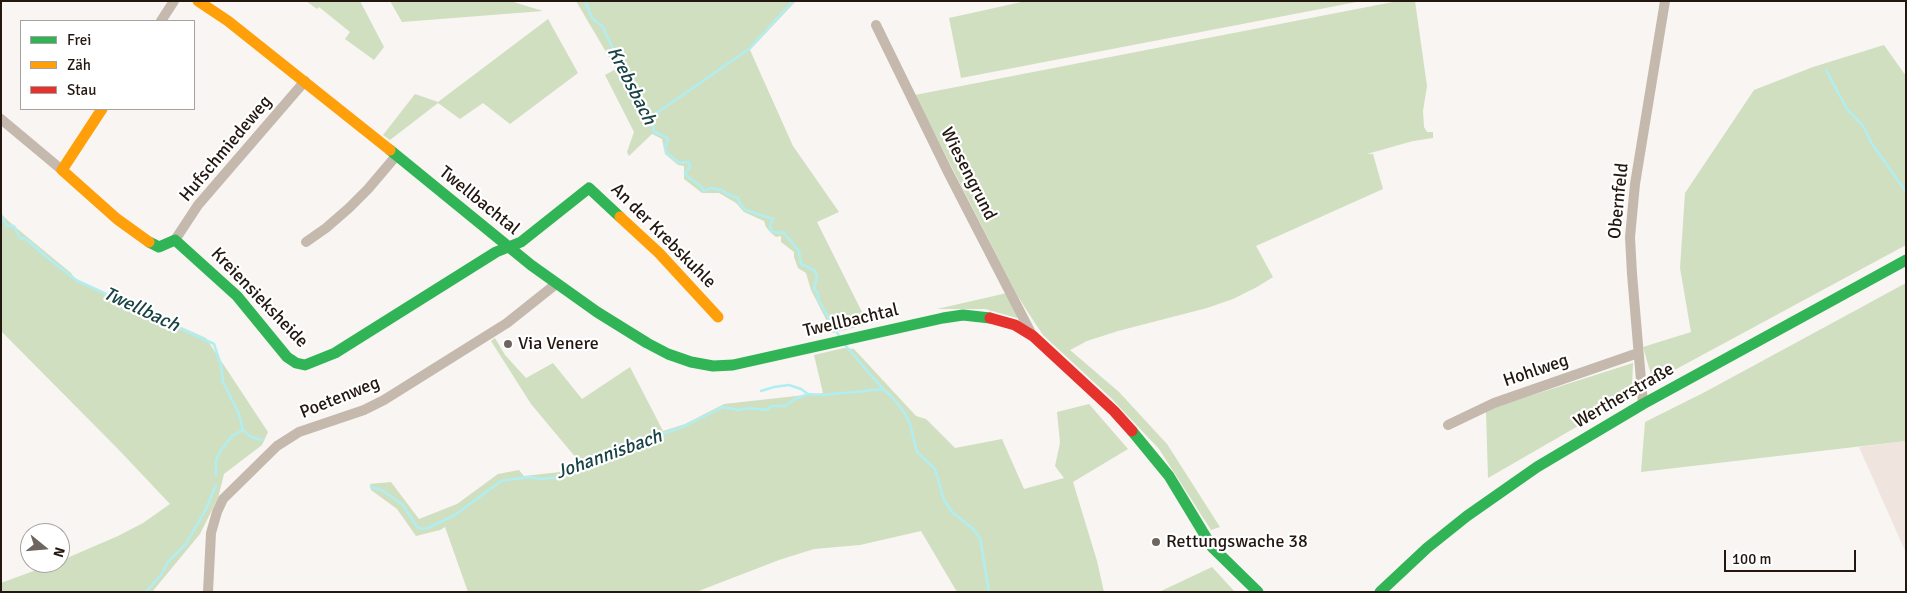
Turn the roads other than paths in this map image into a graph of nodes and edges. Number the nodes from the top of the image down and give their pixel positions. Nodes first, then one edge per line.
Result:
1 (174, 1) edge
2 (198, 1) edge
3 (1665, 1) edge
4 (162, 20) edge
5 (876, 25) dead end
6 (305, 81) junction
7 (101, 110) edge
8 (1, 119) edge
9 (396, 156) junction
10 (62, 170) junction
11 (175, 240) junction
12 (306, 242) dead end
13 (509, 247) junction
14 (1906, 260) edge
15 (556, 284) junction
16 (718, 317) dead end
17 (1033, 336) junction
18 (1638, 353) junction
19 (1643, 404) junction
20 (1448, 425) dead end
21 (208, 592) edge
22 (1258, 592) edge
23 (1380, 592) edge

1 - 4 street
2 - 6 street, Twellbachtal
3 - 18 street, Obernfeld
5 - 17 street, Wiesengrund
6 - 9 street, Twellbachtal
6 - 11 street, Hufschmiedeweg
7 - 10 street
8 - 10 street
9 - 12 street
9 - 13 street, Twellbachtal
10 - 11 street
11 - 13 street, Kreiensieksheide
13 - 15 street, Twellbachtal
13 - 16 street, An der Krebskuhle
14 - 19 street, Wertherstraße
15 - 17 street, Twellbachtal
15 - 21 street, Poetenweg
17 - 22 street, Twellbachtal
18 - 19 street, Obernfeld
18 - 20 street, Hohlweg
19 - 23 street, Wertherstraße

